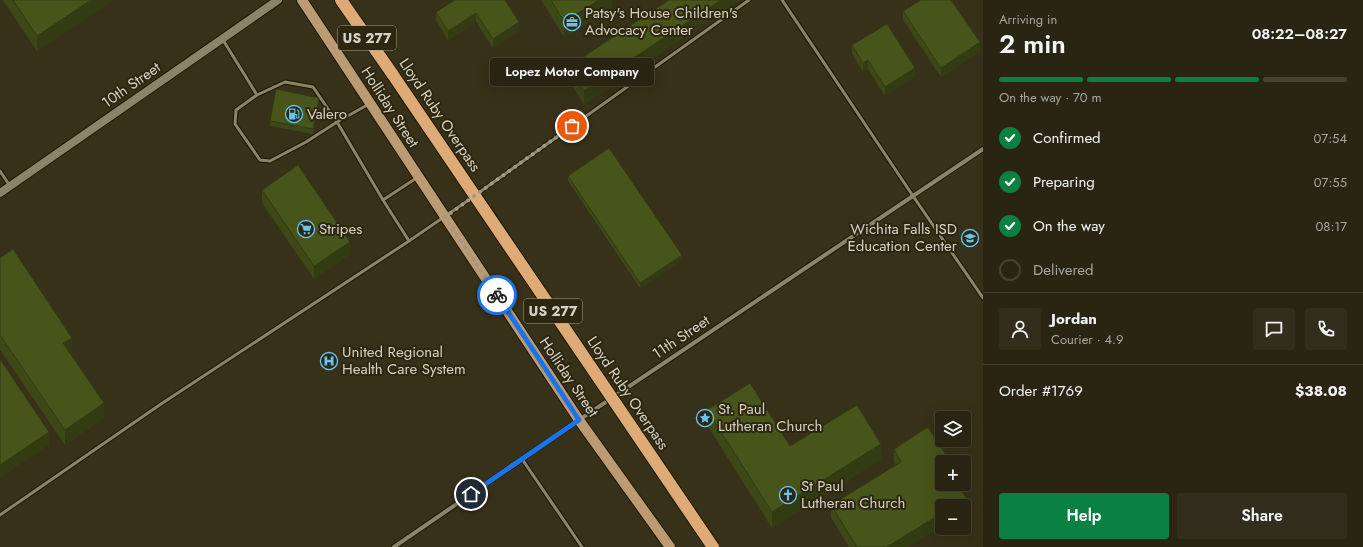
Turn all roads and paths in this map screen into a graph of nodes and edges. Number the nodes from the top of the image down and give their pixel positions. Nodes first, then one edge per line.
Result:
1 (278, 0) edge
2 (302, 0) edge
3 (342, 0) edge
4 (750, 0) edge
5 (782, 0) edge
6 (222, 38) junction
7 (257, 95) junction
8 (370, 103) junction
9 (337, 122) junction
10 (983, 149) edge
11 (0, 171) edge
12 (418, 177) junction
13 (10, 186) junction
14 (0, 193) edge
15 (913, 196) junction
16 (383, 200) junction
17 (445, 217) junction
18 (409, 241) junction
19 (983, 298) edge
20 (579, 420) junction
21 (522, 459) junction
22 (0, 515) edge
23 (395, 547) edge
24 (582, 547) edge
25 (670, 547) edge
26 (713, 547) edge

1 - 6 street, 10th Street
2 - 8 main road, Holliday Street
3 - 26 highway, Lloyd Ruby Overpass / US 277, bridge
4 - 17 lane
5 - 15 lane
6 - 7 lane
6 - 13 street, 10th Street
7 - 9 lane
7 - 9 lane
8 - 9 lane
8 - 12 main road, Holliday Street
9 - 16 lane
10 - 15 street, 11th Street
11 - 13 lane
12 - 16 lane
12 - 17 main road, Holliday Street
13 - 14 street, 10th Street
15 - 19 lane
15 - 20 street, 11th Street
16 - 18 lane
17 - 18 lane
17 - 20 main road, Holliday Street
18 - 22 lane
20 - 21 street, 11th Street
20 - 25 main road, Holliday Street
21 - 23 street, 11th Street
21 - 24 lane

